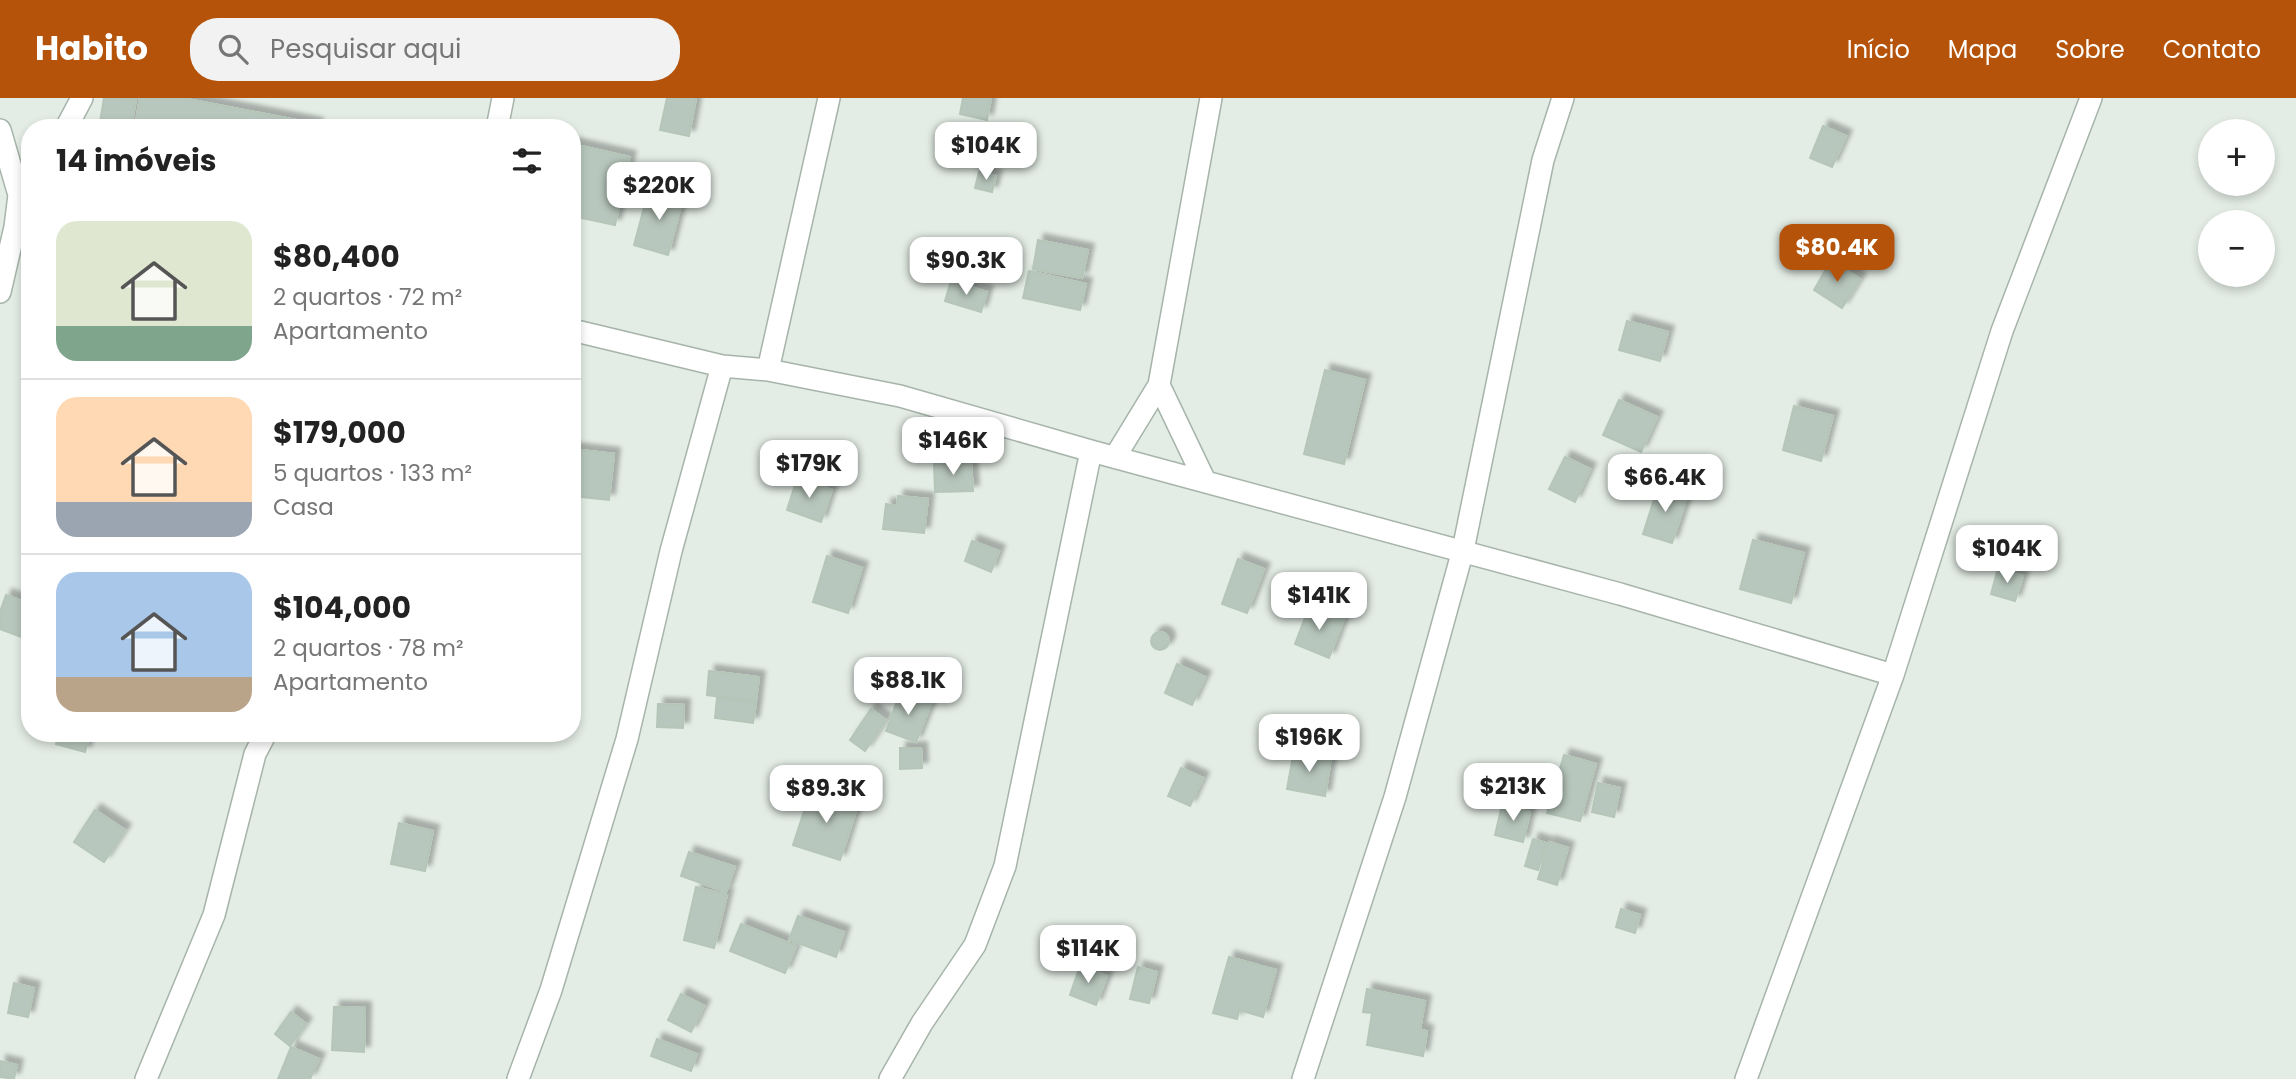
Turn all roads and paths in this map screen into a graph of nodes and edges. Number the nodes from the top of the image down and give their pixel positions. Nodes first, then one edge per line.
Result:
1 (82, 98) edge
2 (503, 98) edge
3 (829, 98) edge
4 (1211, 98) edge
5 (1563, 98) edge
6 (2091, 98) edge
7 (71, 119) edge
8 (499, 119) edge
9 (0, 130) edge
10 (21, 180) edge
11 (21, 200) edge
12 (15, 226) edge
13 (0, 292) edge
14 (581, 332) edge
15 (722, 366) junction
16 (768, 370) junction
17 (1159, 386) junction
18 (1091, 451) junction
19 (1115, 457) junction
20 (1204, 480) junction
21 (1462, 550) junction
22 (1893, 675) junction
23 (261, 742) edge
24 (146, 1079) edge
25 (518, 1079) edge
26 (890, 1079) edge
27 (1303, 1079) edge
28 (1746, 1079) edge

1 - 7 street
2 - 8 street
3 - 16 street
4 - 17 street
5 - 21 street
6 - 22 street
9 - 10 street
11 - 12 street
12 - 13 street
14 - 15 street
15 - 16 street
15 - 25 street
16 - 18 street
17 - 19 street
17 - 20 street
18 - 19 street
18 - 26 street
19 - 20 street
20 - 21 street
21 - 22 street
21 - 27 street
22 - 28 street
23 - 24 street

